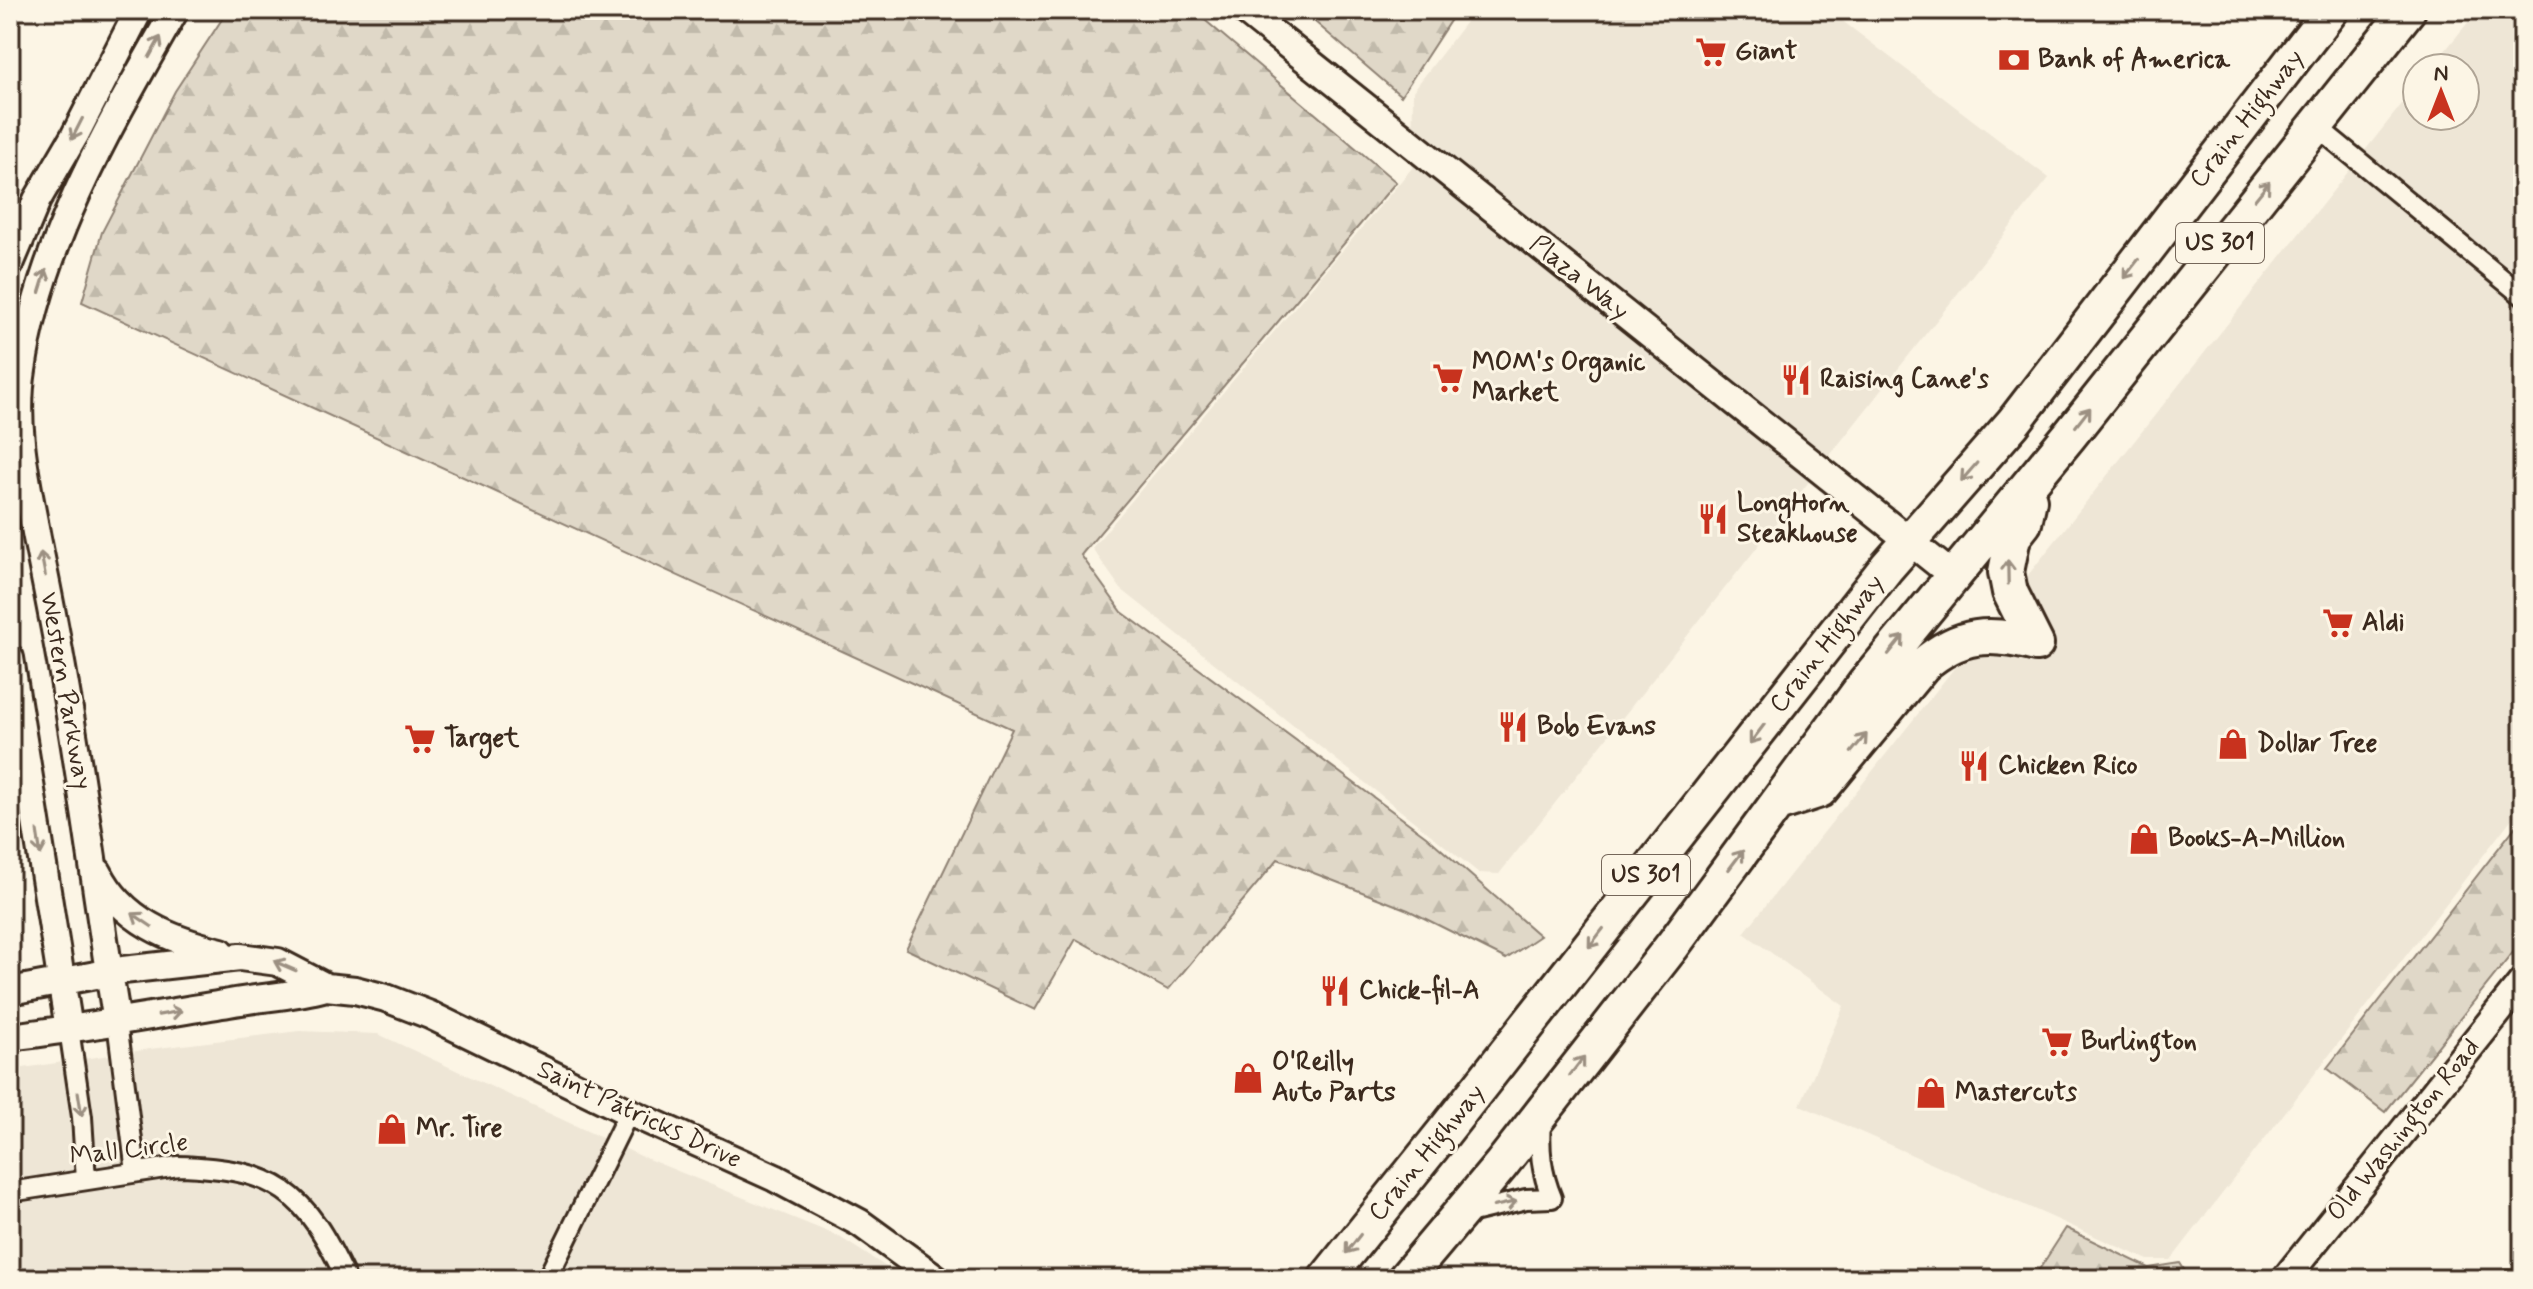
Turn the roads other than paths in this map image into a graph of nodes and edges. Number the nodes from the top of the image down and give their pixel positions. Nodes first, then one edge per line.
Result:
1 (139, 10) edge
2 (175, 10) edge
3 (1244, 10) edge
4 (2331, 10) edge
5 (2408, 10) edge
6 (2315, 125) junction
7 (10, 264) edge
8 (2523, 296) edge
9 (2033, 478) junction
10 (1909, 540) junction
11 (1952, 575) junction
12 (10, 658) edge
13 (1777, 804) junction
14 (92, 858) junction
15 (240, 957) junction
16 (109, 972) junction
17 (2523, 981) edge
18 (60, 982) junction
19 (326, 987) junction
20 (10, 991) edge
21 (117, 1022) junction
22 (69, 1029) junction
23 (10, 1037) edge
24 (629, 1112) junction
25 (1542, 1112) junction
26 (136, 1172) junction
27 (86, 1180) junction
28 (10, 1192) edge
29 (1458, 1216) junction
30 (346, 1279) edge
31 (547, 1279) edge
32 (937, 1279) edge
33 (1326, 1279) edge
34 (1405, 1279) edge
35 (2285, 1279) edge

1 -> 7 main road
14 -> 2 main road, Western Parkway
3 - 10 main road, Plaza Way
4 -> 10 highway, Crain Highway / US 301
5 - 6 highway, Crain Highway / US 301
6 - 8 street
9 -> 6 highway, Crain Highway / US 301
9 - 11 highway, Crain Highway / US 301
13 -> 9 highway
10 - 11 main road, Plaza Way
10 -> 33 highway, Crain Highway / US 301
13 -> 11 highway, Crain Highway / US 301
12 -> 18 main road, Western Parkway
25 -> 13 highway, Crain Highway / US 301
15 -> 14 main road
14 - 16 main road, Western Parkway
15 - 16 main road, Saint Patricks Drive
19 -> 15 main road, Saint Patricks Drive
16 - 18 main road, Saint Patricks Drive
16 - 21 main road, Western Parkway
17 - 35 main road, Old Washington Road
18 - 20 main road, Saint Patricks Drive
18 - 22 main road, Western Parkway
21 -> 19 main road, Saint Patricks Drive
19 - 24 main road, Saint Patricks Drive
21 - 22 main road, Saint Patricks Drive
21 - 26 street
22 - 23 main road, Saint Patricks Drive
22 -> 27 street
24 - 31 street
24 - 32 main road, Saint Patricks Drive
25 - 29 highway, Crain Highway / US 301
29 -> 25 street
26 - 27 street, Mall Circle
26 - 30 street, Mall Circle
27 - 28 street, Mall Circle
29 - 34 highway, Crain Highway / US 301

